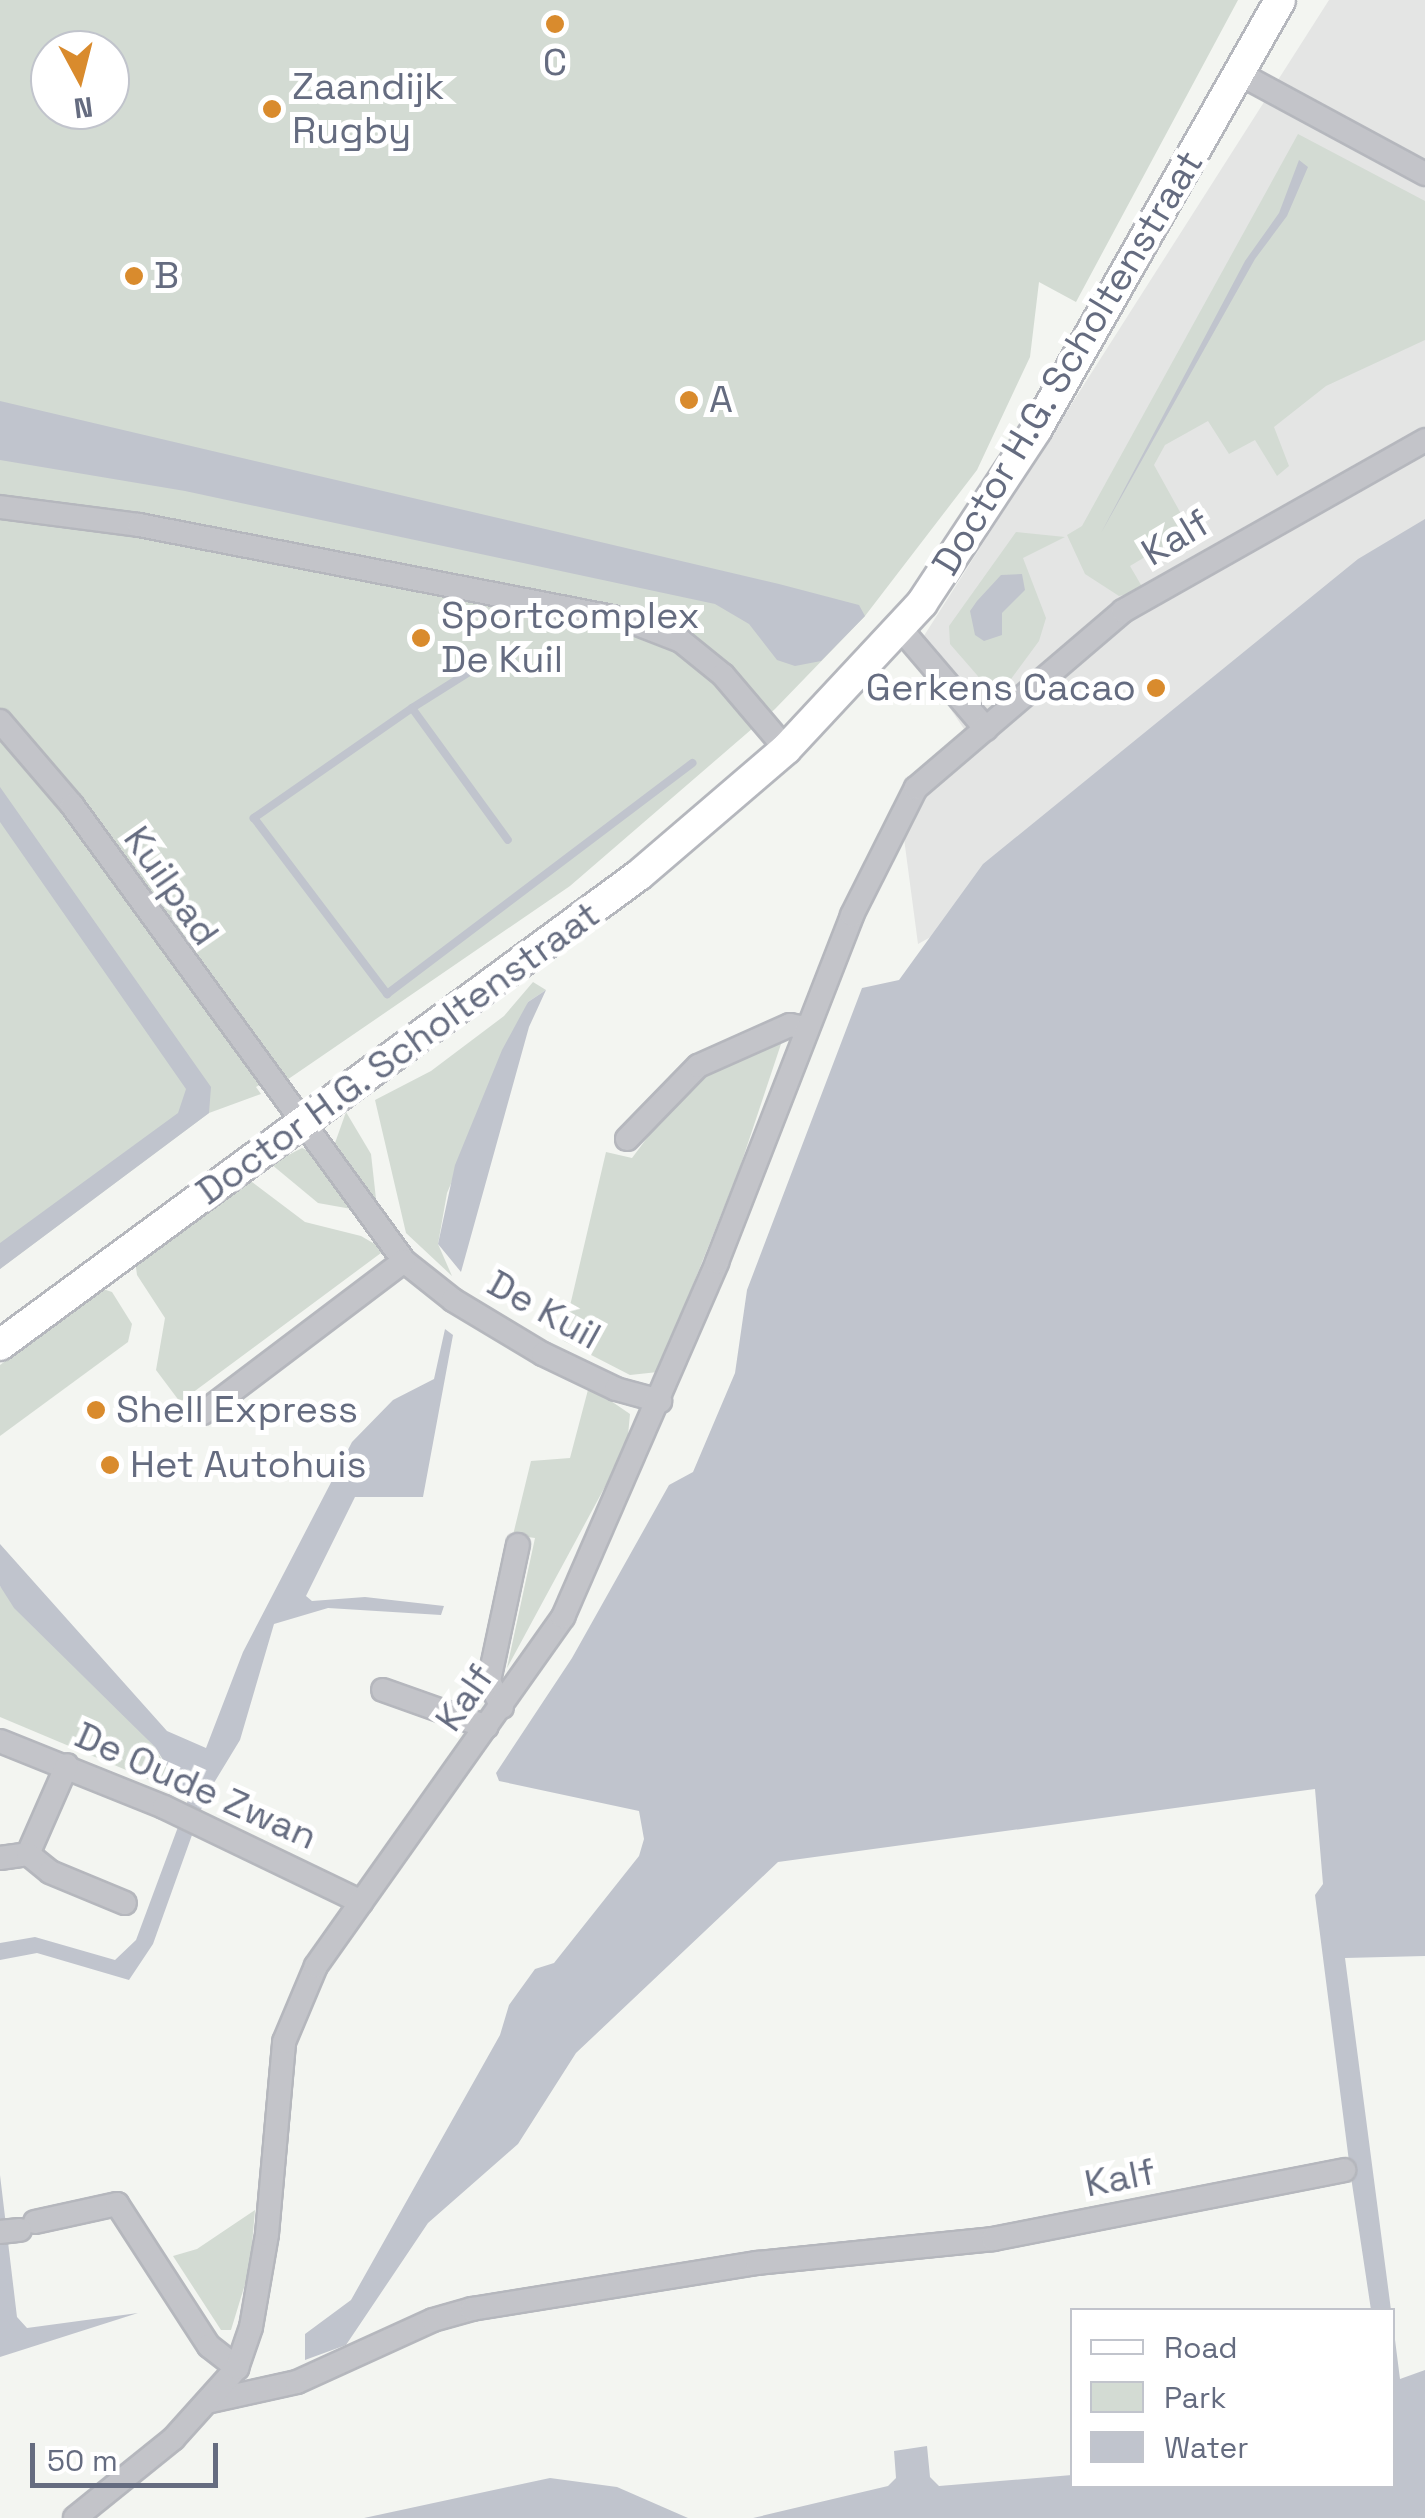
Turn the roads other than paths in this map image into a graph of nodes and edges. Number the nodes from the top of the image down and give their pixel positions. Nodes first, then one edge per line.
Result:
1 (1280, 0) edge
2 (1242, 75) junction
3 (1425, 174) edge
4 (1425, 440) edge
5 (0, 507) edge
6 (899, 627) junction
7 (0, 722) edge
8 (986, 728) junction
9 (786, 750) junction
10 (806, 1028) junction
11 (280, 1096) joint
12 (300, 1124) junction
13 (627, 1138) dead end
14 (404, 1262) junction
15 (0, 1345) edge
16 (660, 1401) junction
17 (203, 1413) dead end
18 (518, 1545) dead end
19 (383, 1690) dead end
20 (502, 1706) junction
21 (487, 1727) junction
22 (0, 1740) edge
23 (68, 1765) junction
24 (28, 1854) junction
25 (0, 1858) edge
26 (125, 1902) dead end
27 (361, 1902) junction
28 (1344, 2170) dead end
29 (18, 2228) edge
30 (237, 2368) junction
31 (212, 2401) junction
32 (75, 2518) edge

1 - 2 main road, Doctor H.G. Scholtenstraat
2 - 3 street
2 - 6 main road, Doctor H.G. Scholtenstraat
4 - 8 street, Kalf
5 - 9 street
6 - 8 street
6 - 9 main road, Doctor H.G. Scholtenstraat
7 - 11 street, Kuilpad
8 - 10 street, Kalf
9 - 12 main road, Doctor H.G. Scholtenstraat
10 - 13 street
10 - 16 street, Kalf
11 - 12 street, De Kuil
12 - 14 street, De Kuil
12 - 15 main road, Doctor H.G. Scholtenstraat
14 - 16 street, De Kuil
14 - 17 street
16 - 20 street, Kalf
18 - 20 street
19 - 21 street
20 - 21 street, Kalf
21 - 27 street, Kalf
22 - 23 street, De Oude Zwan
23 - 24 street
23 - 27 street, De Oude Zwan
24 - 25 street
24 - 26 street
27 - 30 street, Kalf
28 - 31 street, Kalf
29 - 30 street
30 - 31 street, Kalf
31 - 32 street, Kalf

